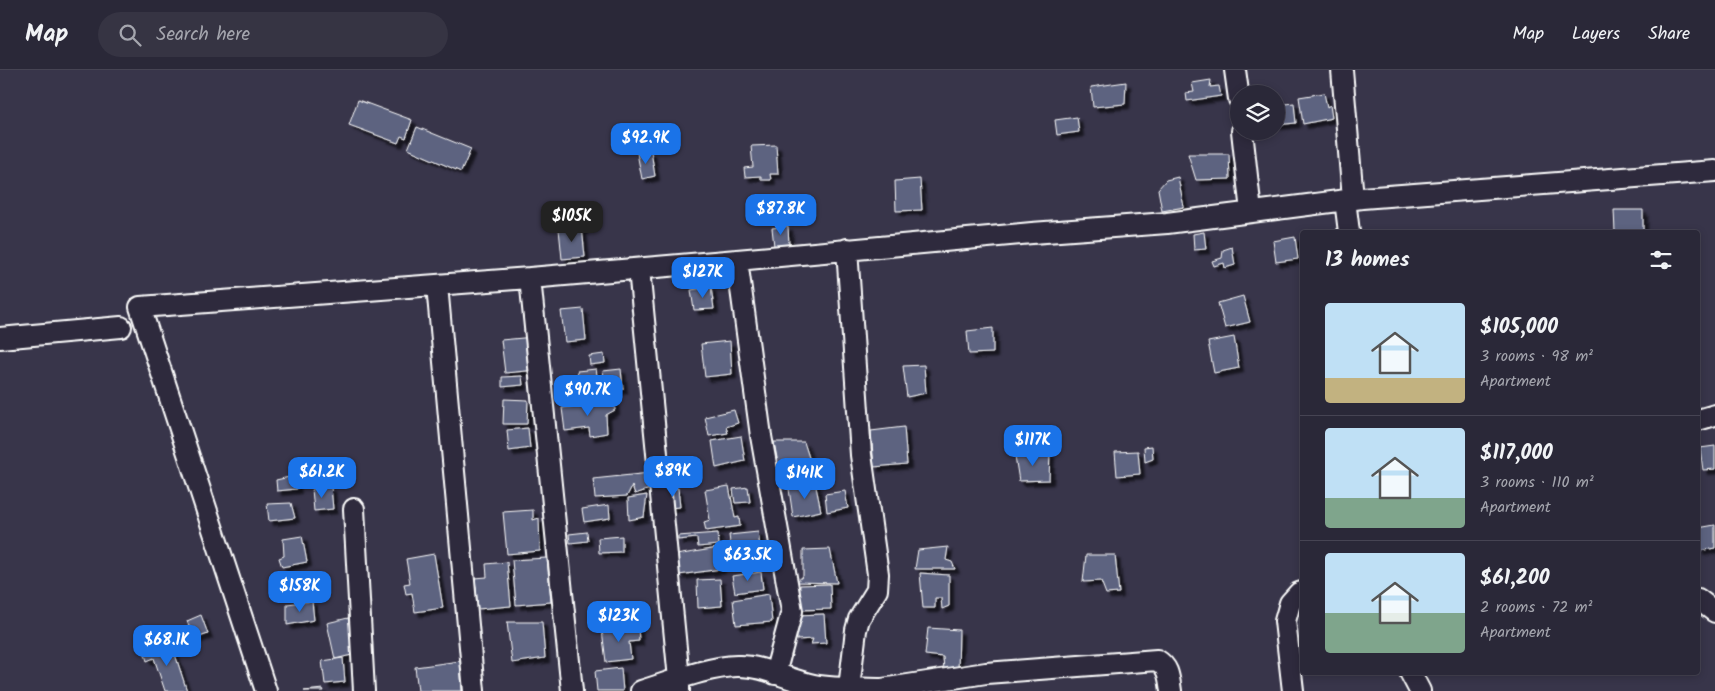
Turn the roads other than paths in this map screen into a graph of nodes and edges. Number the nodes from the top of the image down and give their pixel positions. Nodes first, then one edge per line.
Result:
1 (1235, 70) edge
2 (1342, 70) edge
3 (1237, 85) edge
4 (1243, 140) edge
5 (1715, 171) edge
6 (1349, 199) junction
7 (1251, 212) junction
8 (1349, 230) edge
9 (847, 249) junction
10 (737, 260) junction
11 (639, 269) junction
12 (530, 278) junction
13 (437, 285) junction
14 (122, 327) dead end
15 (0, 338) edge
16 (1715, 416) edge
17 (1700, 420) edge
18 (354, 509) dead end
19 (1300, 592) edge
20 (1700, 601) edge
21 (1715, 612) edge
22 (776, 674) junction
23 (1412, 675) edge
24 (679, 685) edge
25 (849, 688) junction
26 (882, 690) edge
27 (266, 691) edge
28 (364, 691) edge
29 (474, 691) edge
30 (572, 691) edge
31 (641, 691) edge
32 (1171, 691) edge
33 (1293, 691) edge
34 (1420, 691) edge

1 - 3 street
2 - 6 street
4 - 7 street
5 - 6 street
6 - 7 street
6 - 8 street
7 - 9 street
9 - 10 street
9 - 25 street
10 - 11 street
10 - 22 street
11 - 12 street
11 - 24 street
12 - 13 street
12 - 30 street
13 - 27 street
13 - 29 street
14 - 15 street
16 - 17 street
18 - 28 street
19 - 33 street
20 - 21 street
22 - 24 street
22 - 25 street
23 - 34 street
24 - 31 street
25 - 26 street
26 - 32 street

